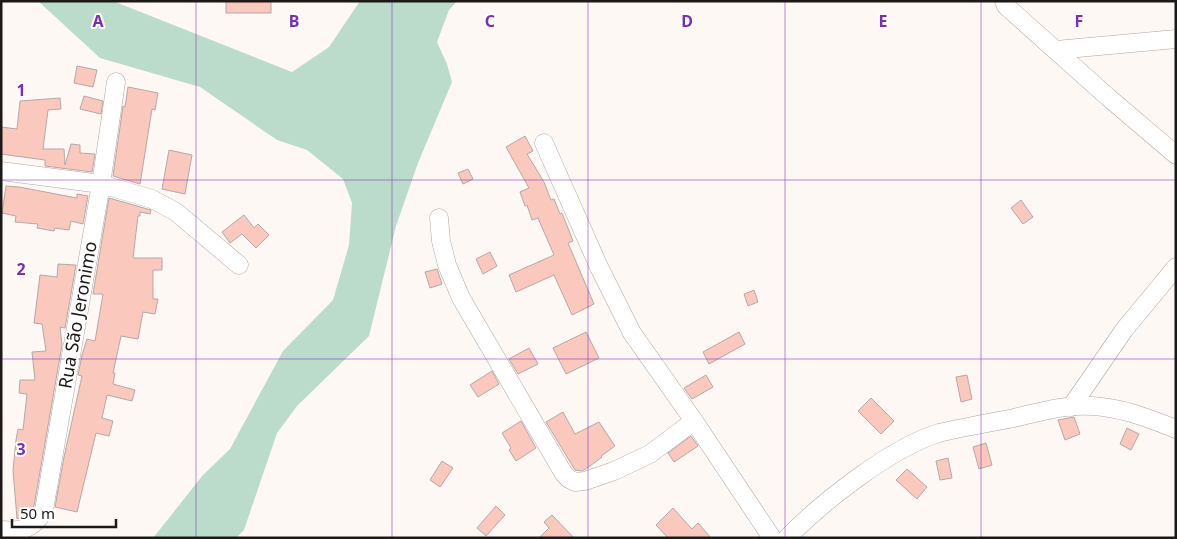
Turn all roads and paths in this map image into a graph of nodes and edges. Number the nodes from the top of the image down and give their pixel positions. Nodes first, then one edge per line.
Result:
1 (1004, 1) edge
2 (1176, 39) edge
3 (1056, 50) junction
4 (116, 82) dead end
5 (544, 143) dead end
6 (1176, 155) edge
7 (1, 171) edge
8 (101, 184) junction
9 (439, 218) dead end
10 (239, 265) dead end
11 (1176, 267) edge
12 (1071, 407) junction
13 (694, 421) junction
14 (1176, 429) edge
15 (8, 530) edge
16 (772, 538) edge
17 (787, 538) edge

1 - 3 street
2 - 3 street
3 - 6 street
4 - 8 street, Rua São Jeronimo
5 - 13 street
7 - 8 street
8 - 10 street
8 - 15 street, Rua São Jeronimo
9 - 13 street
11 - 12 street
12 - 14 street
12 - 17 street
13 - 16 street

